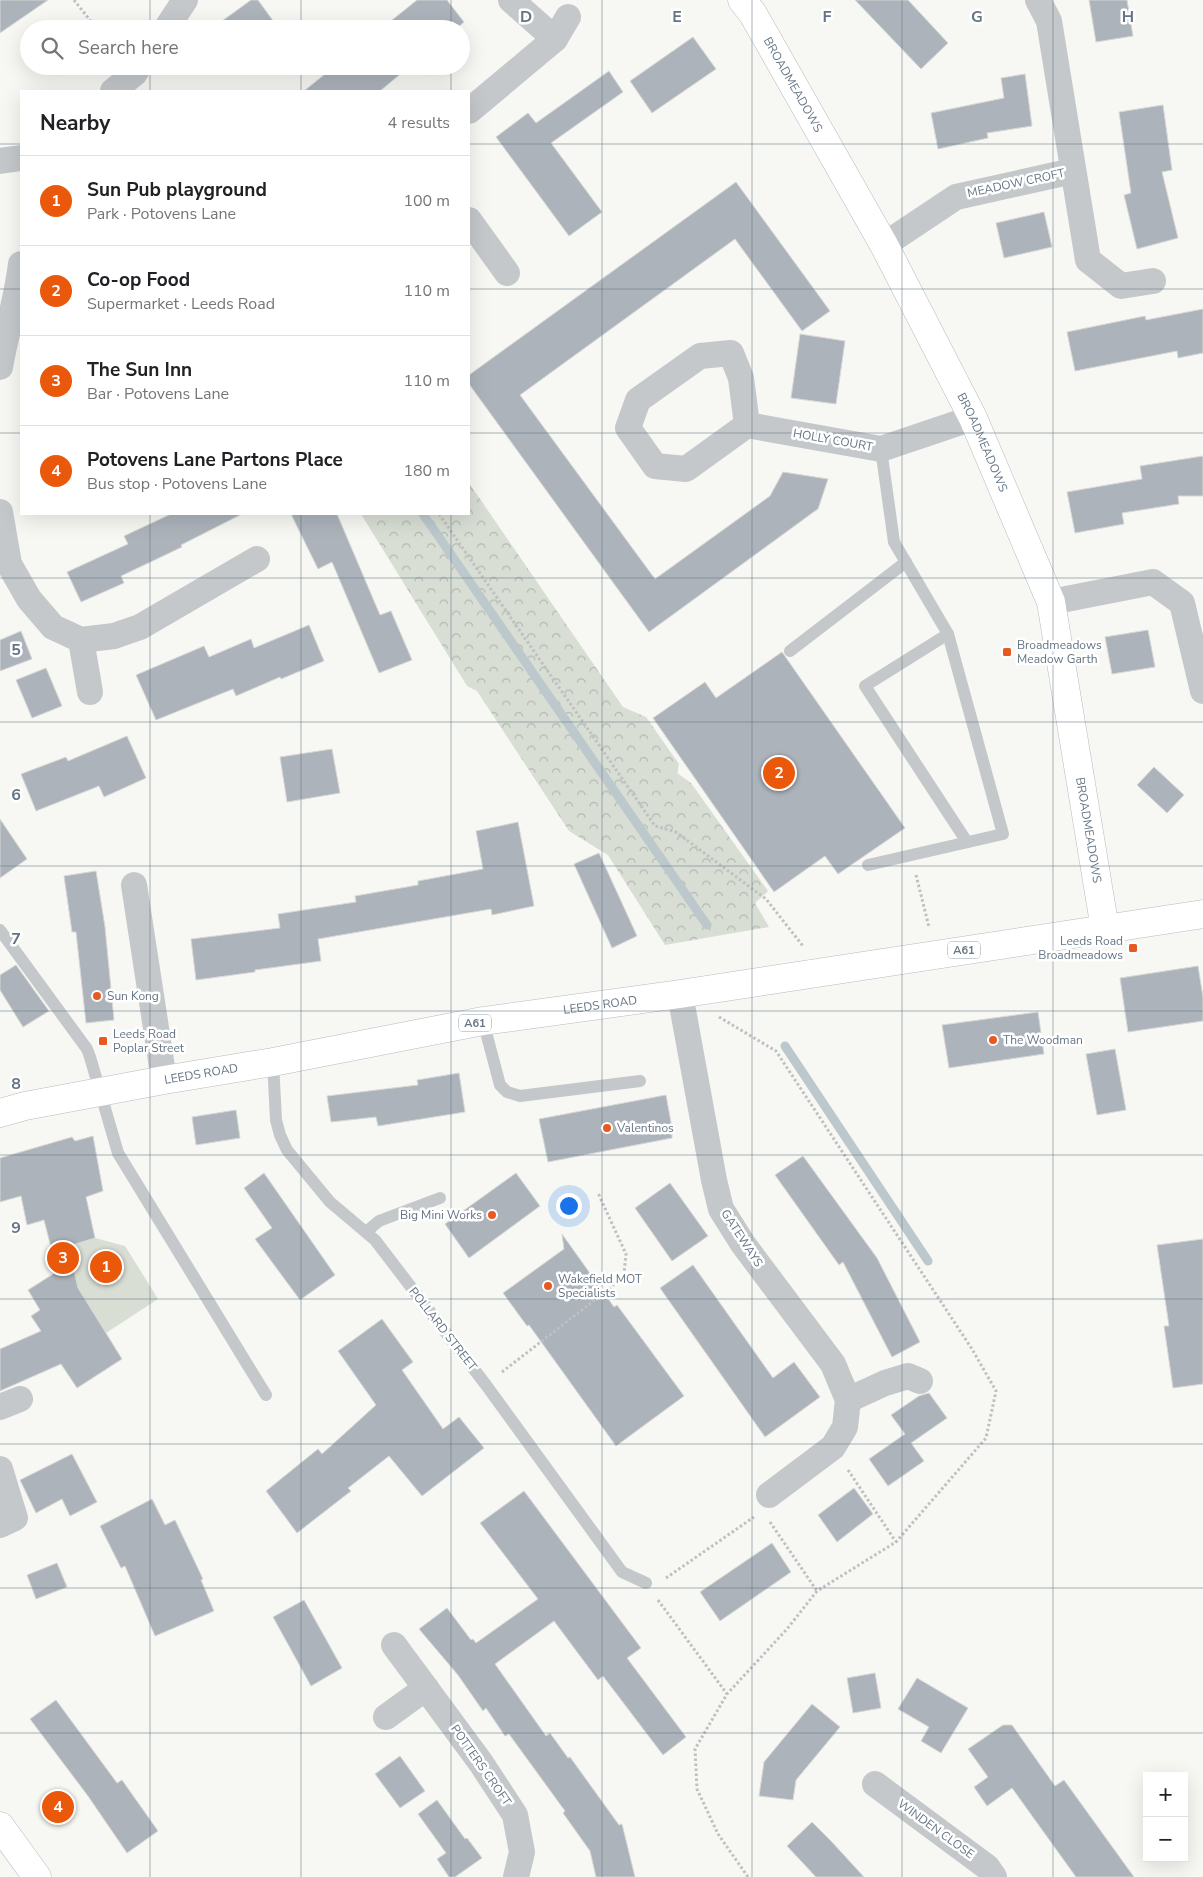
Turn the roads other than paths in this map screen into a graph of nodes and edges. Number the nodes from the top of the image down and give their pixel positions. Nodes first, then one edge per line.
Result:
1 (186, 0) edge
2 (511, 0) edge
3 (742, 0) edge
4 (1038, 0) edge
5 (172, 20) edge
6 (133, 75) edge
7 (114, 90) edge
8 (470, 110) edge
9 (1073, 171) junction
10 (470, 221) edge
11 (884, 245) junction
12 (20, 273) edge
13 (507, 273) dead end
14 (1153, 281) dead end
15 (8, 353) edge
16 (974, 418) junction
17 (747, 425) junction
18 (881, 449) junction
19 (0, 512) edge
20 (258, 559) dead end
21 (906, 562) junction
22 (1051, 602) junction
23 (948, 634) junction
24 (81, 640) junction
25 (790, 650) dead end
26 (1203, 691) edge
27 (90, 692) dead end
28 (967, 842) junction
29 (868, 865) dead end
30 (134, 885) dead end
31 (1203, 914) edge
32 (1105, 929) junction
33 (0, 930) edge
34 (680, 994) junction
35 (483, 1021) junction
36 (273, 1062) junction
37 (164, 1080) junction
38 (640, 1082) dead end
39 (100, 1092) junction
40 (0, 1113) edge
41 (440, 1198) dead end
42 (366, 1232) junction
43 (920, 1381) dead end
44 (266, 1395) dead end
45 (848, 1400) junction
46 (0, 1469) edge
47 (766, 1503) road end
48 (0, 1525) edge
49 (646, 1583) road end
50 (394, 1645) dead end
51 (426, 1688) junction
52 (386, 1717) dead end
53 (874, 1784) dead end
54 (0, 1826) edge
55 (37, 1877) edge
56 (516, 1877) edge
57 (994, 1877) edge

1 - 5 street
2 - 8 street
3 - 11 main road, BROADMEADOWS
4 - 9 street, MEADOW CROFT
6 - 7 street
9 - 11 street, MEADOW CROFT
9 - 14 street, MEADOW CROFT
10 - 13 street
11 - 16 main road, BROADMEADOWS
12 - 15 street
16 - 18 street, HOLLY COURT
16 - 22 main road, BROADMEADOWS
17 - 17 street
17 - 18 street, HOLLY COURT
18 - 21 lane
19 - 24 street
20 - 24 street
21 - 23 lane
21 - 25 lane
22 - 26 street
22 - 32 main road, BROADMEADOWS
23 - 28 lane
23 - 28 lane
24 - 27 street
28 - 29 lane
30 - 37 street
31 - 32 main road, LEEDS ROAD / A61
32 - 34 main road, LEEDS ROAD / A61
33 - 39 lane
34 - 35 main road, LEEDS ROAD / A61
34 - 45 street, GATEWAYS
35 - 36 main road, LEEDS ROAD / A61
35 - 38 lane
36 - 37 main road, LEEDS ROAD / A61
36 - 42 lane, POLLARD STREET
37 - 39 main road, LEEDS ROAD / A61
39 - 40 main road, LEEDS ROAD / A61
39 - 44 lane
41 - 42 lane
42 - 49 lane, POLLARD STREET
43 - 45 street
45 - 47 street, GATEWAYS
46 - 48 street
50 - 51 street, POTTERS CROFT
51 - 52 street
51 - 56 street, POTTERS CROFT
53 - 57 street, WINDEN CLOSE
54 - 55 main road

